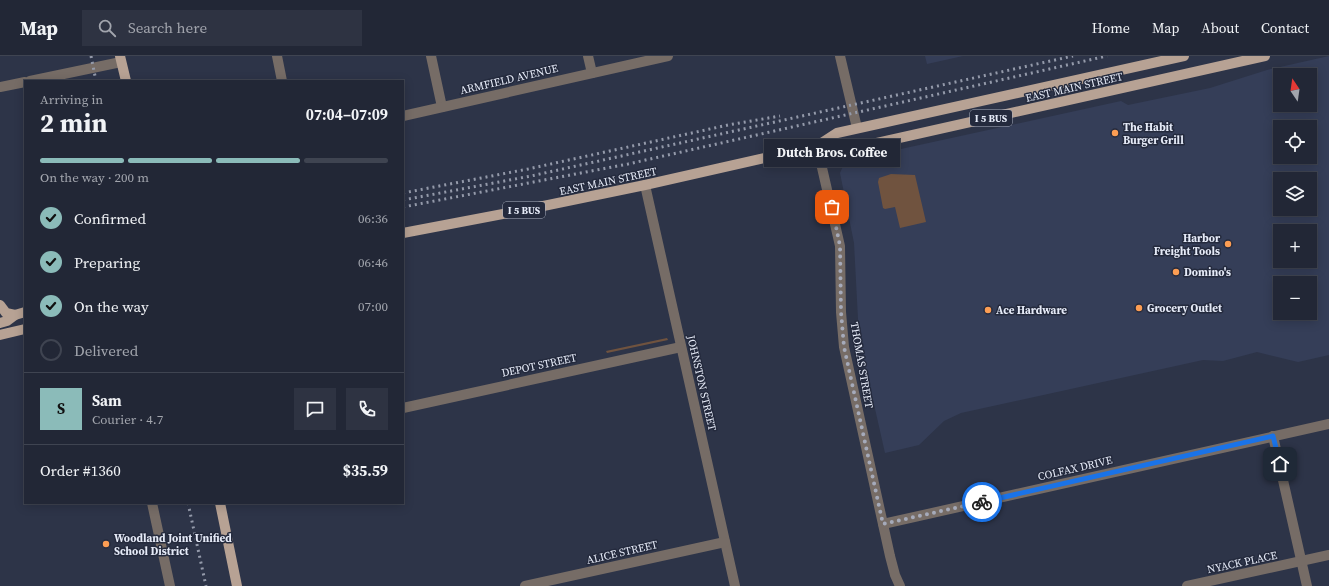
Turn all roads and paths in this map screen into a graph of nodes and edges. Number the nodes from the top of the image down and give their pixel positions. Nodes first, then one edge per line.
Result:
1 (277, 56) edge
2 (431, 56) edge
3 (588, 56) edge
4 (668, 56) edge
5 (840, 56) edge
6 (1184, 56) edge
7 (1265, 56) edge
8 (121, 59) edge
9 (592, 73) junction
10 (34, 80) edge
11 (126, 80) edge
12 (282, 80) edge
13 (24, 82) edge
14 (0, 88) edge
15 (442, 107) junction
16 (404, 116) edge
17 (857, 128) junction
18 (817, 146) junction
19 (645, 186) junction
20 (404, 233) edge
21 (0, 305) edge
22 (20, 313) edge
23 (0, 323) edge
24 (24, 329) edge
25 (0, 335) edge
26 (681, 346) junction
27 (404, 408) edge
28 (1329, 424) edge
29 (1273, 436) junction
30 (152, 504) edge
31 (220, 504) edge
32 (883, 524) junction
33 (725, 542) junction
34 (1329, 555) edge
35 (1302, 561) junction
36 (170, 586) edge
37 (237, 586) edge
38 (525, 586) edge
39 (735, 586) edge
40 (900, 586) edge
41 (1187, 586) edge
42 (1307, 586) edge

1 - 12 street
2 - 15 street
3 - 9 street
4 - 9 street, ARMFIELD AVENUE
5 - 17 street
6 - 17 main road, EAST MAIN STREET / I 5 BUS
7 - 18 main road, EAST MAIN STREET / I 5 BUS
8 - 10 street
8 - 11 main road
9 - 15 street, ARMFIELD AVENUE
13 - 14 street
15 - 16 street, ARMFIELD AVENUE
17 - 18 main road, EAST MAIN STREET / I 5 BUS
18 - 19 main road, EAST MAIN STREET / I 5 BUS
18 - 32 street, THOMAS STREET
19 - 20 main road, EAST MAIN STREET / I 5 BUS
19 - 26 street, JOHNSTON STREET
21 - 22 main road
22 - 23 main road
24 - 25 main road
26 - 27 street, DEPOT STREET
26 - 33 street, JOHNSTON STREET
28 - 29 street, COLFAX DRIVE
29 - 32 street, COLFAX DRIVE
29 - 35 street
30 - 36 street
31 - 37 main road
32 - 40 street, THOMAS STREET
33 - 38 street, ALICE STREET
33 - 39 street, JOHNSTON STREET
34 - 35 street, NYACK PLACE
35 - 41 street, NYACK PLACE
35 - 42 street

